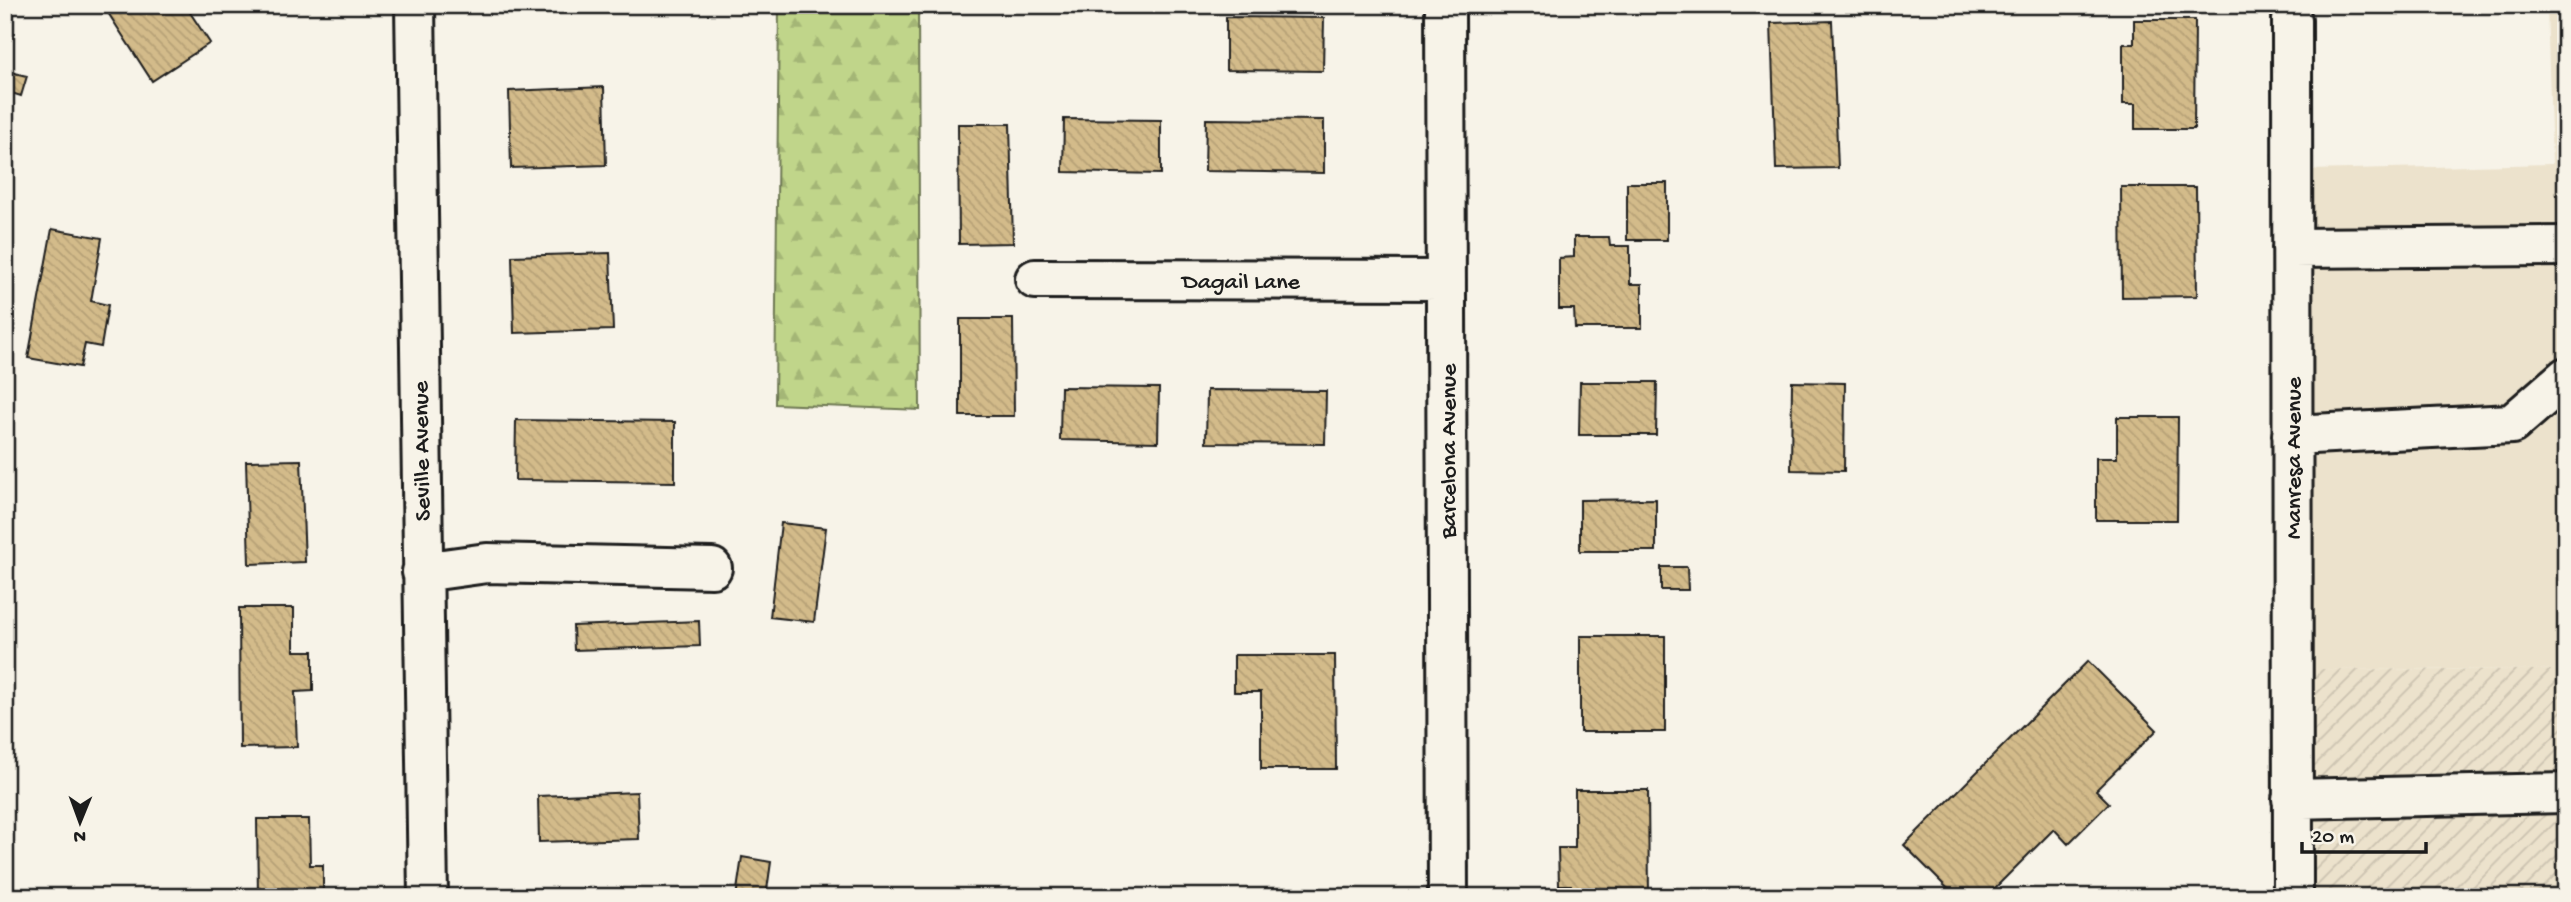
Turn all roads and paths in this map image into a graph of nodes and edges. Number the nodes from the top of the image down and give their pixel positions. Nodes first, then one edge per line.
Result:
1 (415, 5) edge
2 (1445, 5) edge
3 (2292, 20) dead end
4 (2566, 246) edge
5 (2292, 248) junction
6 (1035, 279) dead end
7 (1446, 280) junction
8 (2566, 377) edge
9 (2292, 435) junction
10 (712, 568) dead end
11 (422, 572) junction
12 (2566, 793) edge
13 (2292, 799) junction
14 (428, 897) edge
15 (1448, 897) edge
16 (2292, 897) edge

1 - 11 street, Seville Avenue
2 - 7 street, Barcelona Avenue
3 - 5 street, Manresa Avenue
4 - 5 street
5 - 9 street, Manresa Avenue
6 - 7 street, Dagail Lane
7 - 15 street, Barcelona Avenue
8 - 9 street
9 - 13 street, Manresa Avenue
10 - 11 street
11 - 14 street, Seville Avenue
12 - 13 street
13 - 16 street, Manresa Avenue

